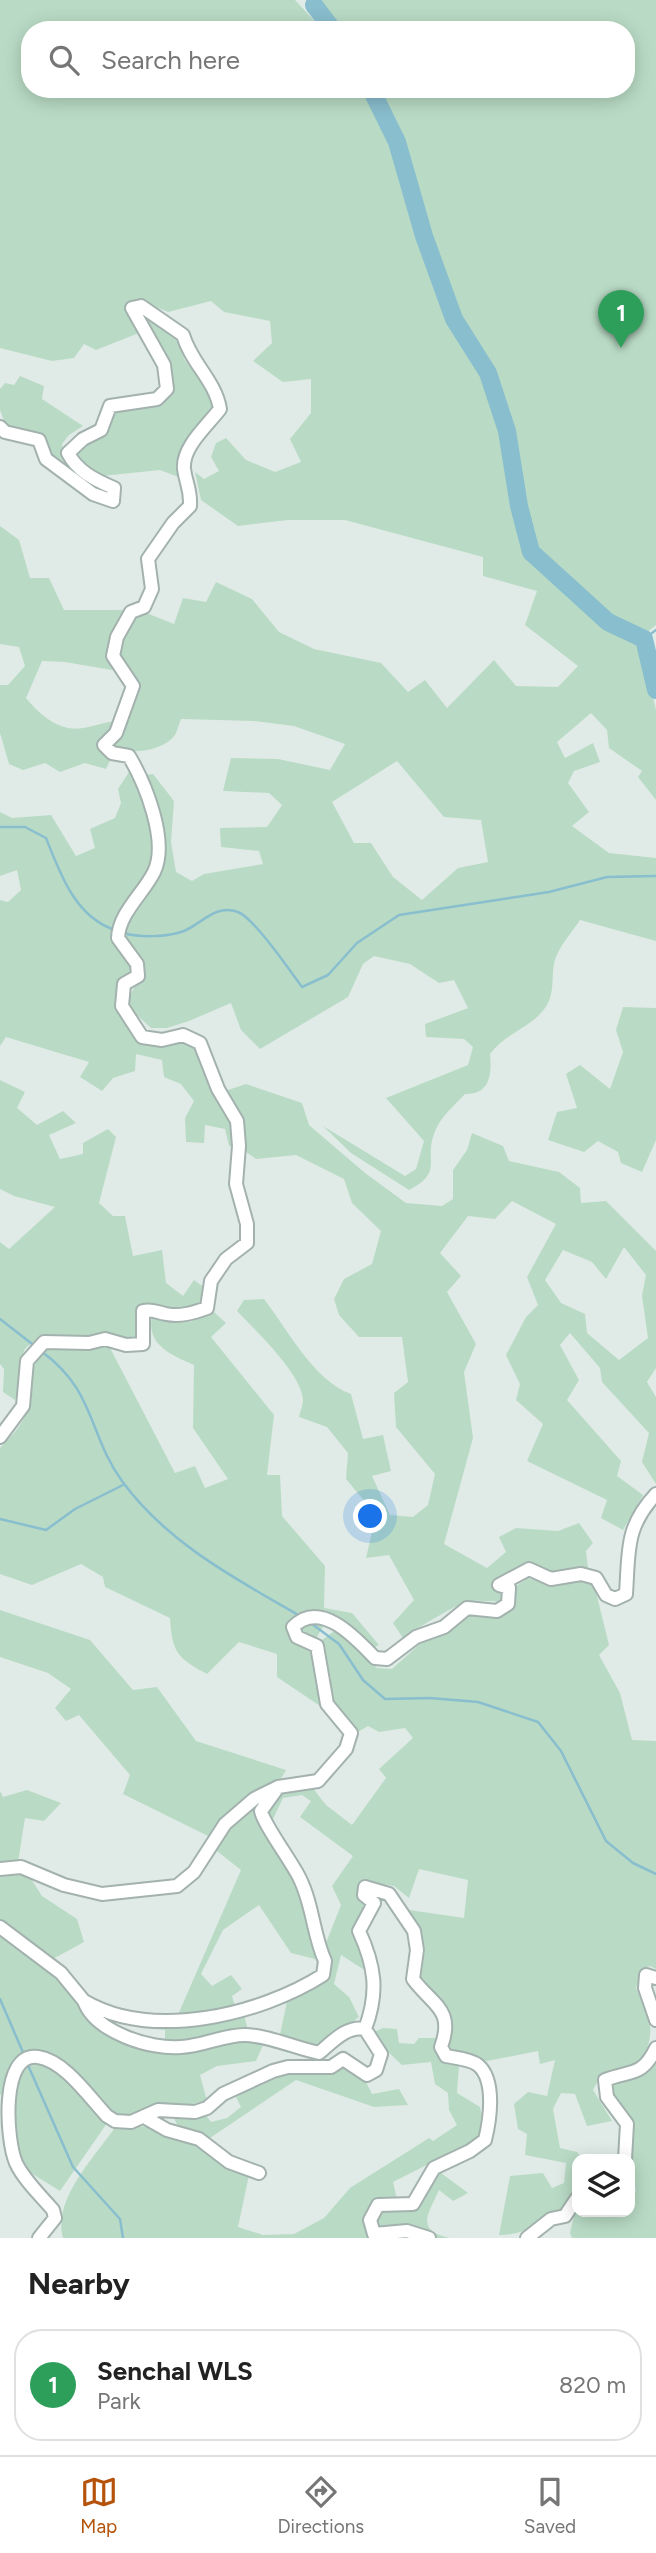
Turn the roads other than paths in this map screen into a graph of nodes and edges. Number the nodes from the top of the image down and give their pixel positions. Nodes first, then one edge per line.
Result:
1 (0, 427) edge
2 (0, 1437) edge
3 (656, 1494) edge
4 (278, 1787) junction
5 (0, 1869) edge
6 (0, 1927) edge
7 (656, 1978) edge
8 (83, 2001) junction
9 (656, 2020) edge
10 (365, 2029) junction
11 (656, 2048) edge
12 (146, 2118) junction
13 (625, 2154) edge
14 (259, 2172) dead end
15 (572, 2206) edge
16 (39, 2238) edge
17 (429, 2238) edge
18 (527, 2238) edge

1 - 2 street
3 - 4 street
4 - 5 street
4 - 8 street
6 - 8 street
7 - 9 street
8 - 10 street
10 - 12 street
10 - 17 street
11 - 13 street
12 - 14 street
12 - 16 street
15 - 18 street

